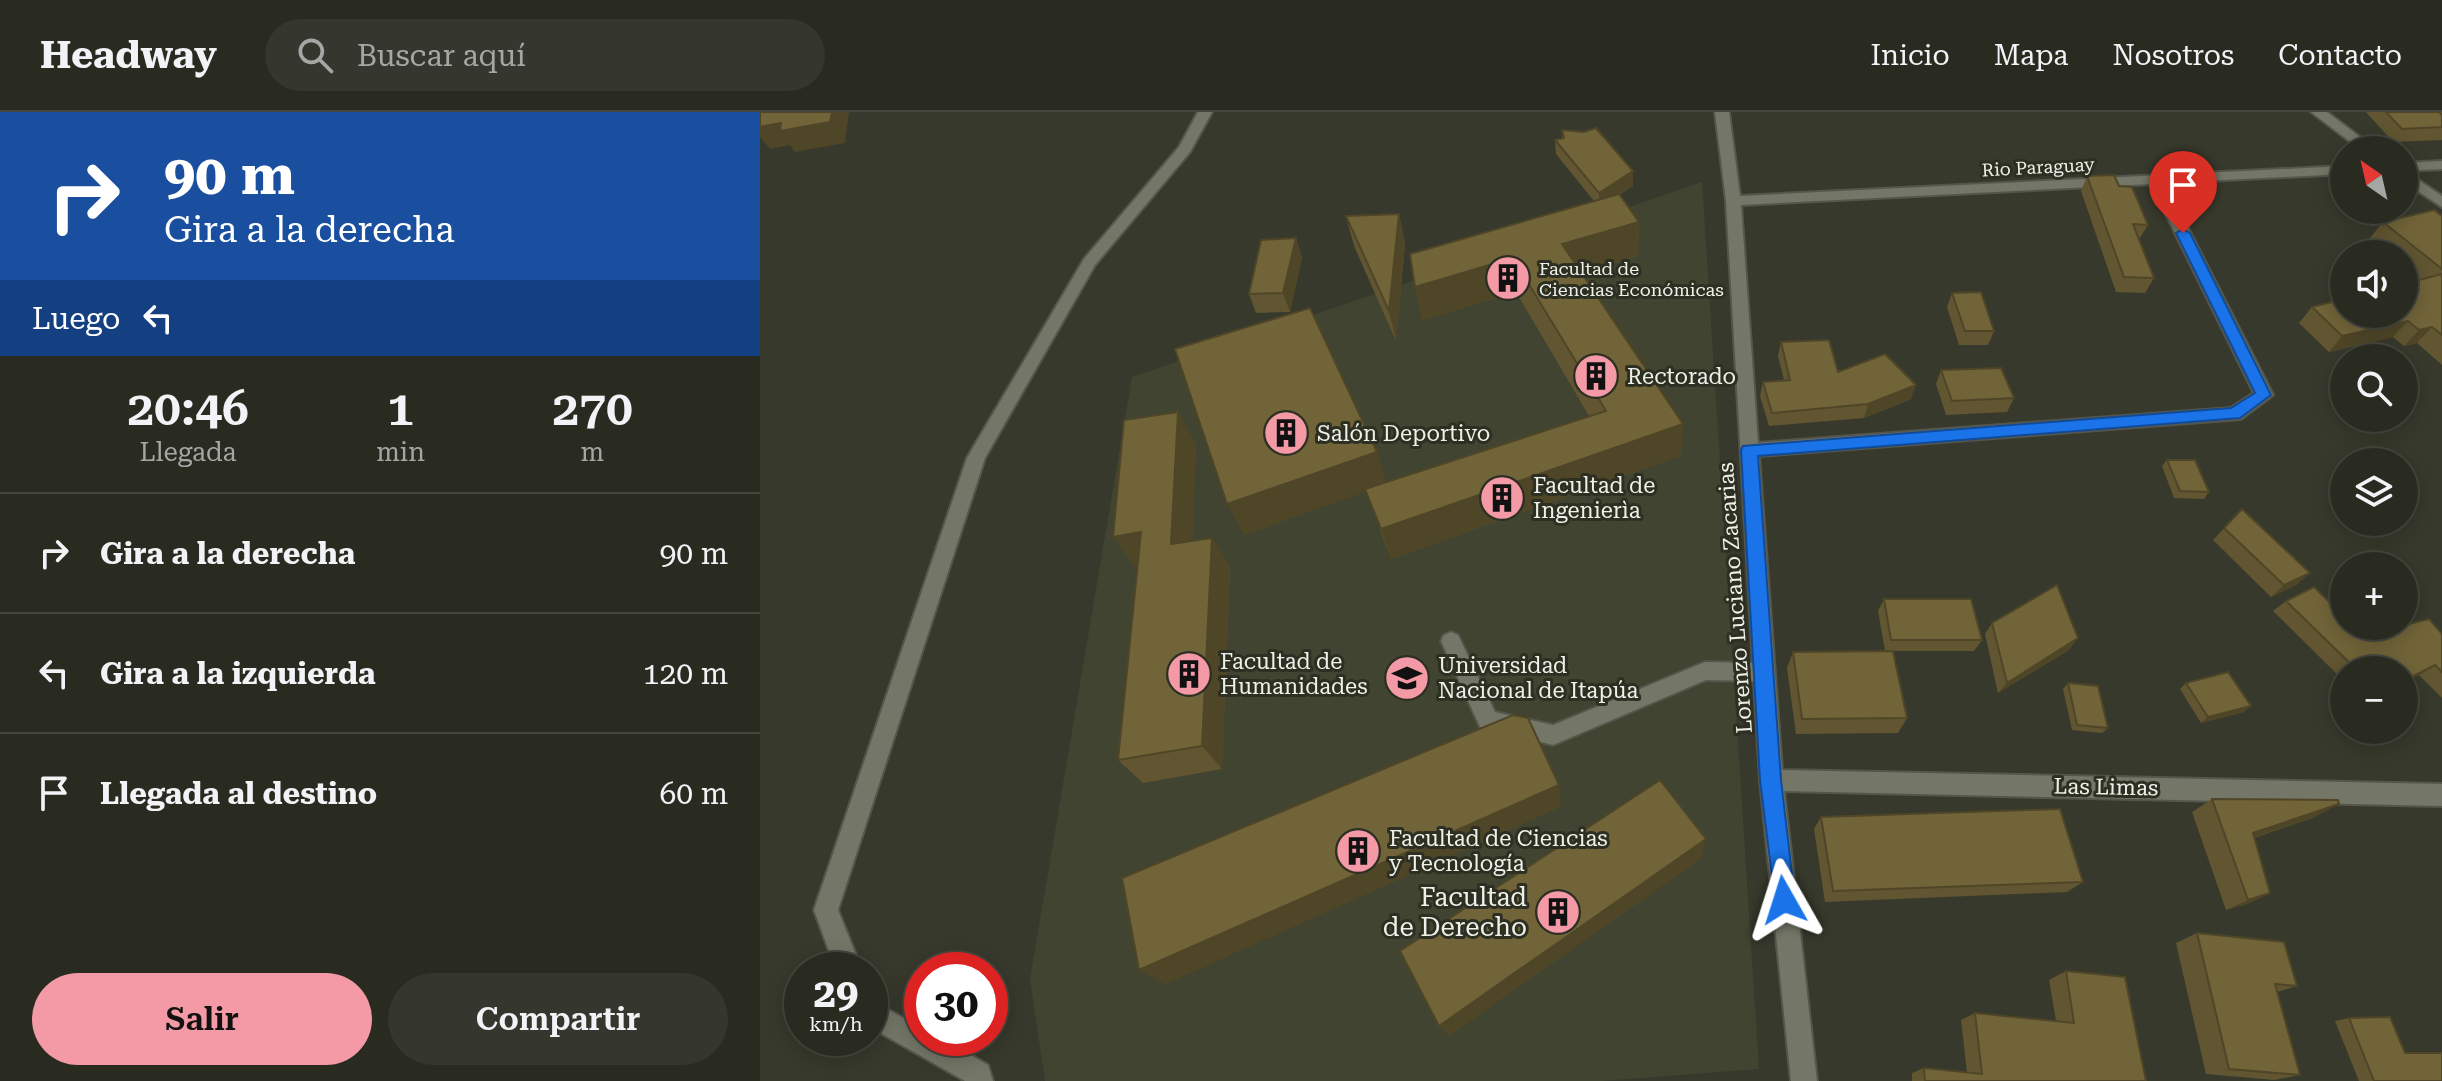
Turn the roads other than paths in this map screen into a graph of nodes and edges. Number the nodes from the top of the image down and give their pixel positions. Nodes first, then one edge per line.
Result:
1 (1205, 112) edge
2 (1722, 112) edge
3 (2318, 112) edge
4 (2351, 136) edge
5 (2442, 165) edge
6 (2418, 166) edge
7 (2330, 171) edge
8 (2156, 179) junction
9 (2418, 185) edge
10 (1733, 201) junction
11 (2442, 203) edge
12 (1749, 450) junction
13 (1451, 641) dead end
14 (1763, 672) junction
15 (1771, 780) junction
16 (2442, 795) edge
17 (842, 952) edge
18 (888, 1023) edge
19 (980, 1081) edge
20 (1804, 1081) edge

1 - 17 street
2 - 10 street, Lorenzo Luciano Zacarias
3 - 4 street
5 - 6 street
7 - 8 street, Rio Paraguay
8 - 10 street, Rio Paraguay
8 - 12 street
9 - 11 street
10 - 12 street, Lorenzo Luciano Zacarias
12 - 14 street, Lorenzo Luciano Zacarias
13 - 14 street
14 - 15 street, Lorenzo Luciano Zacarias
15 - 16 street, Las Limas
15 - 20 street, Lorenzo Luciano Zacarias
18 - 19 street

